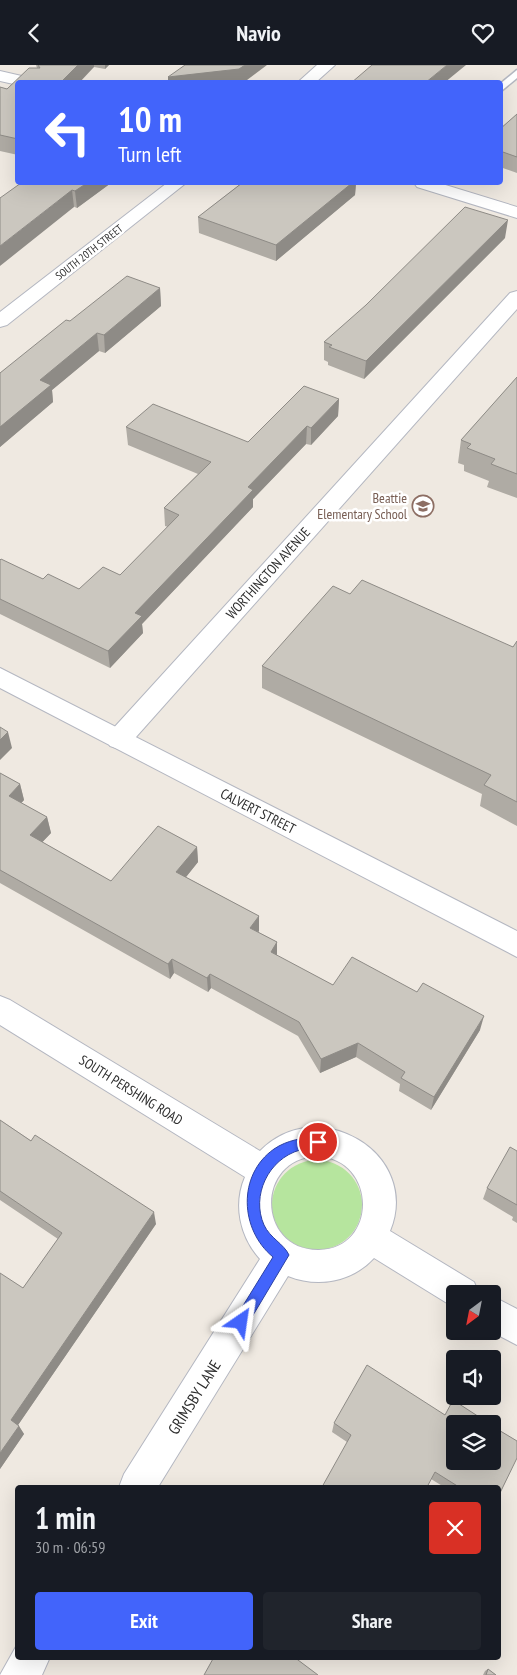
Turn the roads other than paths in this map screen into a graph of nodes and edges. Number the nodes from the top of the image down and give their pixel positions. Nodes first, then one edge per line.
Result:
1 (327, 65) edge
2 (517, 73) edge
3 (0, 76) edge
4 (19, 80) edge
5 (309, 80) edge
6 (503, 86) edge
7 (174, 185) edge
8 (429, 185) edge
9 (517, 213) edge
10 (517, 297) edge
11 (0, 321) edge
12 (0, 677) edge
13 (119, 739) junction
14 (517, 945) edge
15 (0, 1009) edge
16 (262, 1170) junction
17 (372, 1238) junction
18 (282, 1255) junction
19 (448, 1285) edge
20 (501, 1318) edge
21 (517, 1328) edge
22 (138, 1485) edge
23 (29, 1660) edge
24 (20, 1675) edge

1 - 5 street
2 - 6 lane
3 - 4 street
7 - 11 street, SOUTH 20TH STREET
8 - 9 street
10 - 13 street, WORTHINGTON AVENUE
12 - 13 street, CALVERT STREET
13 - 14 street, CALVERT STREET
15 - 16 street, SOUTH PERSHING ROAD
16 - 17 street
16 - 18 street
17 - 18 street
17 - 19 street
18 - 22 street, GRIMSBY LANE
20 - 21 street
23 - 24 street

